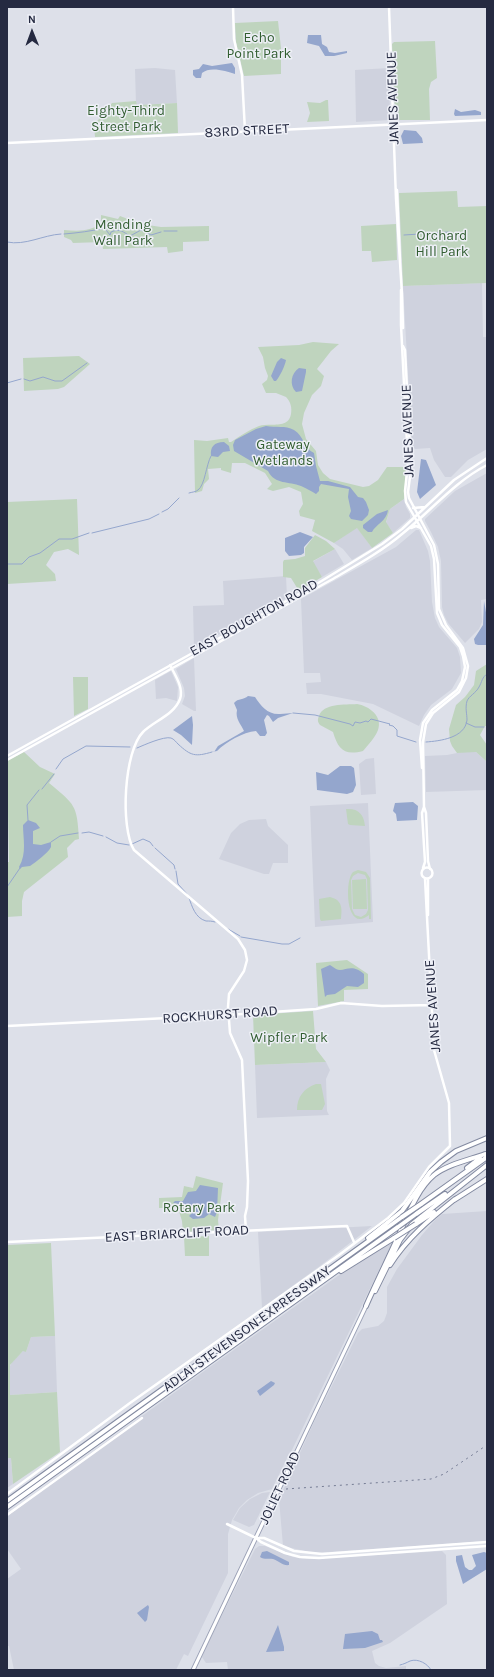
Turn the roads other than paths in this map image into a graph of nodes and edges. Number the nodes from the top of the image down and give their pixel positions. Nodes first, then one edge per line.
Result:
1 (233, 7) edge
2 (389, 7) edge
3 (487, 120) edge
4 (394, 124) junction
5 (244, 132) junction
6 (7, 143) edge
7 (403, 346) junction
8 (487, 458) edge
9 (487, 465) edge
10 (426, 507) junction
11 (413, 508) junction
12 (417, 515) junction
13 (414, 517) junction
14 (420, 518) junction
15 (417, 521) junction
16 (421, 528) junction
17 (408, 529) junction
18 (171, 666) junction
19 (7, 756) edge
20 (7, 760) edge
21 (423, 771) junction
22 (424, 807) junction
23 (423, 868) junction
24 (430, 869) junction
25 (427, 879) junction
26 (432, 1005) junction
27 (228, 1015) junction
28 (7, 1026) edge
29 (487, 1138) edge
30 (486, 1155) edge
31 (487, 1165) edge
32 (487, 1179) edge
33 (455, 1199) junction
34 (246, 1231) junction
35 (7, 1242) edge
36 (354, 1242) junction
37 (314, 1280) junction
38 (310, 1290) junction
39 (371, 1298) junction
40 (366, 1306) junction
41 (142, 1418) dead end
42 (7, 1494) edge
43 (7, 1501) edge
44 (7, 1507) edge
45 (7, 1515) edge
46 (228, 1524) dead end
47 (256, 1538) junction
48 (487, 1542) edge
49 (487, 1546) edge
50 (193, 1670) edge

1 - 5 street
2 - 4 street, JANES AVENUE
3 - 4 street, 83RD STREET
4 - 5 street, 83RD STREET
4 - 7 street, JANES AVENUE
5 - 6 street, 83RD STREET
7 - 11 street, JANES AVENUE
7 - 13 street, JANES AVENUE
8 - 10 street, EAST BOUGHTON ROAD
9 - 14 street, EAST BOUGHTON ROAD
10 - 11 street
10 - 12 street, EAST BOUGHTON ROAD
11 - 12 street, JANES AVENUE
12 - 13 street, EAST BOUGHTON ROAD
12 - 14 street, JANES AVENUE
13 - 15 street, JANES AVENUE
13 - 18 street, EAST BOUGHTON ROAD
14 - 15 street, EAST BOUGHTON ROAD
14 - 21 street, JANES AVENUE
15 - 16 street, JANES AVENUE
15 - 17 street, EAST BOUGHTON ROAD
16 - 17 street
16 - 21 street, JANES AVENUE
17 - 18 street, EAST BOUGHTON ROAD
18 - 19 street, EAST BOUGHTON ROAD
18 - 20 street, EAST BOUGHTON ROAD
18 - 27 street
21 - 22 street, JANES AVENUE
22 - 23 street, JANES AVENUE
22 - 24 street, JANES AVENUE
23 - 24 street
23 - 25 street, JANES AVENUE
24 - 25 street, JANES AVENUE
25 - 26 street, JANES AVENUE
26 - 27 street, ROCKHURST ROAD
26 - 36 street, JANES AVENUE
27 - 28 street, ROCKHURST ROAD
27 - 34 street
29 - 37 highway
30 - 37 highway, ADLAI STEVENSON EXPRESSWAY, bridge
30 - 40 highway
31 - 38 highway, ADLAI STEVENSON EXPRESSWAY, bridge
31 - 39 highway
32 - 33 highway
33 - 38 highway, bridge
33 - 39 highway
34 - 35 street, EAST BRIARCLIFF ROAD
34 - 36 street, EAST BRIARCLIFF ROAD
36 - 42 street
37 - 43 highway, ADLAI STEVENSON EXPRESSWAY
38 - 44 highway, ADLAI STEVENSON EXPRESSWAY
39 - 40 highway
40 - 47 main road, JOLIET ROAD
41 - 45 street
46 - 47 street
47 - 48 street
47 - 49 street
47 - 50 main road, JOLIET ROAD

